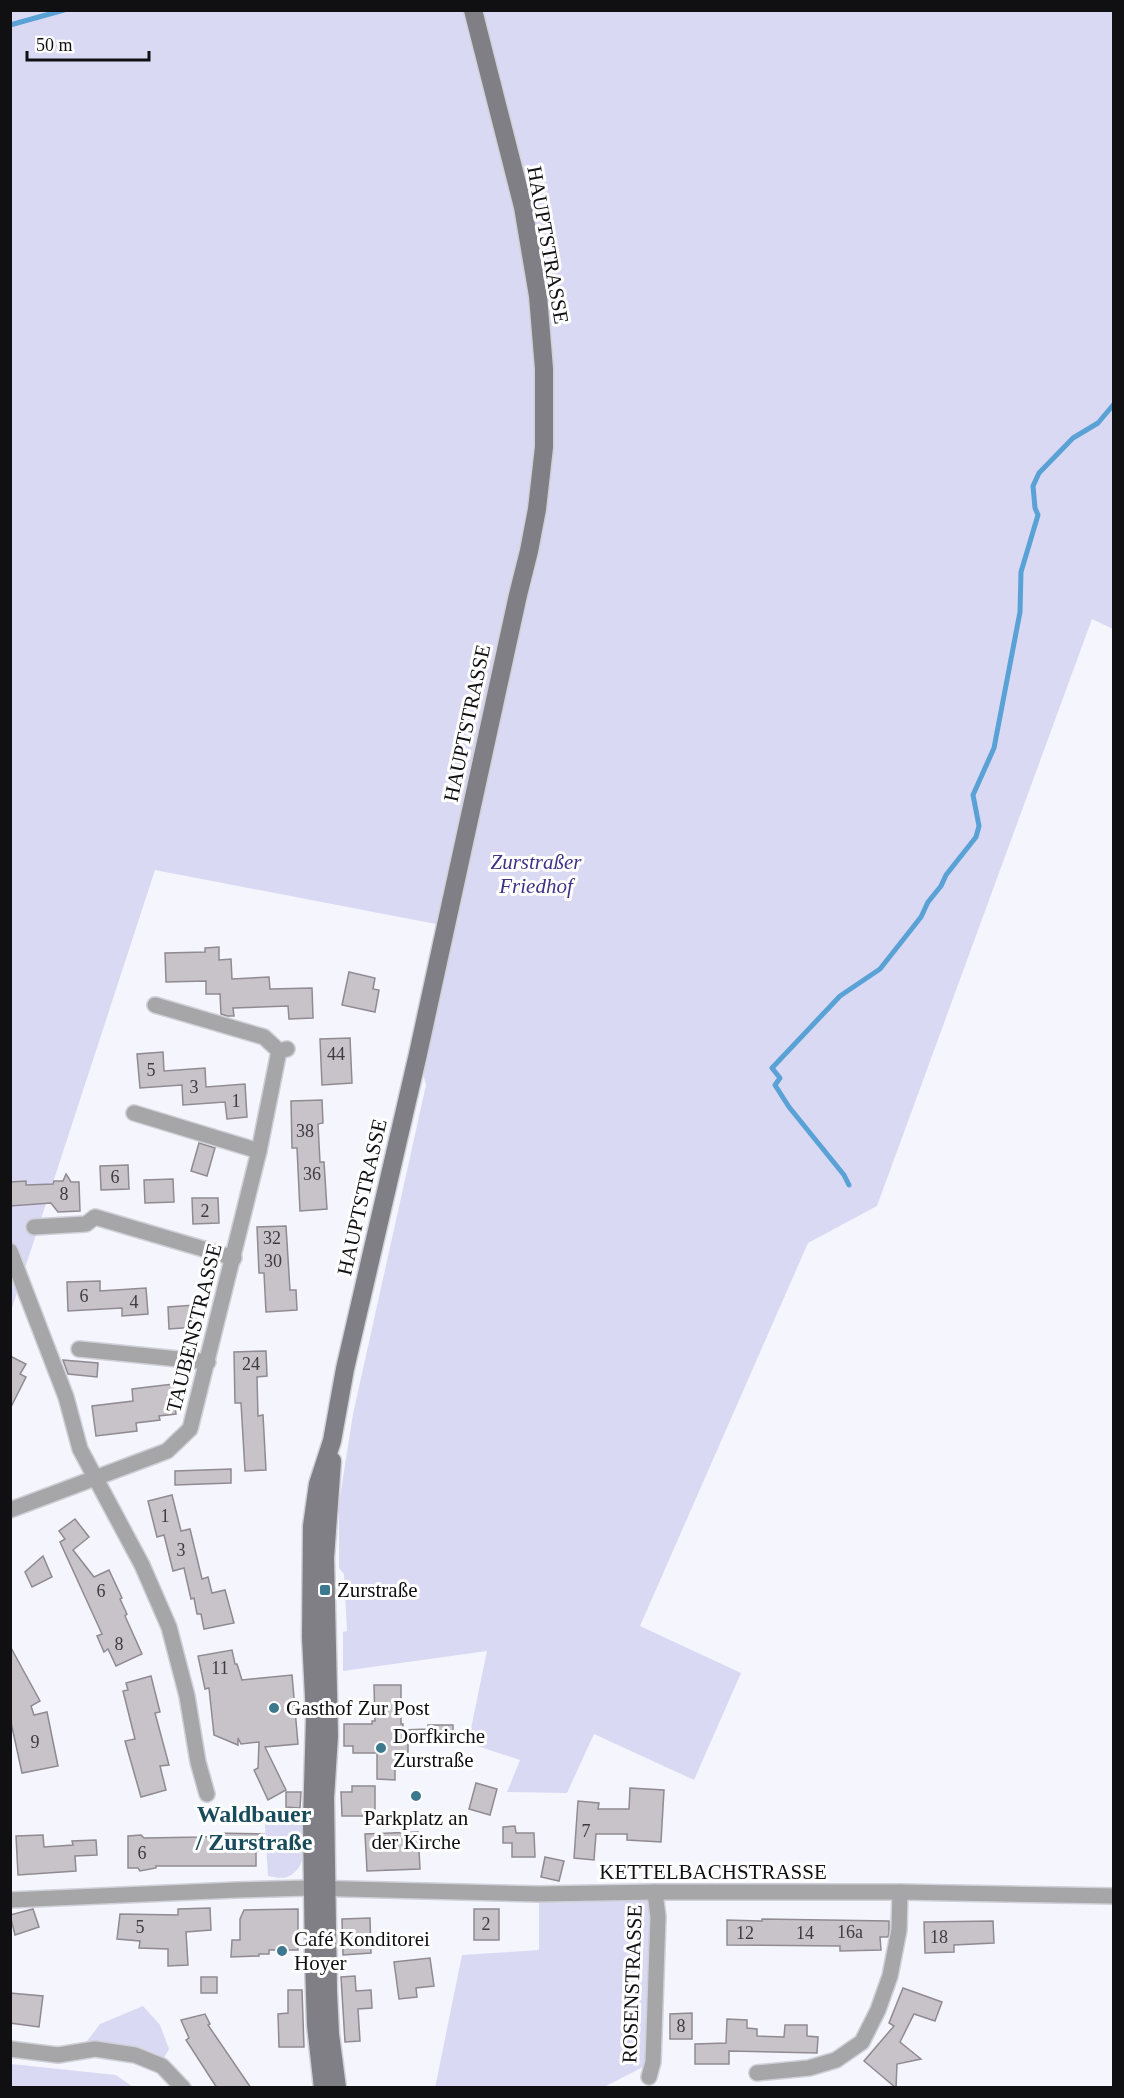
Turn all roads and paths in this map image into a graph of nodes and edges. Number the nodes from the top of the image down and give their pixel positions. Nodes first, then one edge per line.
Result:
1 (473, 10) edge
2 (155, 1005) dead end
3 (134, 1113) dead end
4 (259, 1151) junction
5 (34, 1227) dead end
6 (10, 1251) edge
7 (234, 1258) junction
8 (79, 1348) dead end
9 (208, 1362) junction
10 (94, 1479) junction
11 (10, 1510) edge
12 (207, 1794) dead end
13 (320, 1888) junction
14 (655, 1892) junction
15 (900, 1892) junction
16 (1113, 1896) edge
17 (10, 1900) edge
18 (10, 2049) edge
19 (757, 2073) dead end
20 (649, 2077) dead end
21 (183, 2088) edge
22 (322, 2088) edge
23 (337, 2088) edge

1 - 13 main road, HAUPTSTRASSE
2 - 4 street, TAUBENSTRASSE
3 - 4 street
4 - 7 street, TAUBENSTRASSE
5 - 7 street
6 - 10 street
7 - 9 street, TAUBENSTRASSE
8 - 9 street
9 - 10 street, TAUBENSTRASSE
10 - 11 street, TAUBENSTRASSE
10 - 12 street
13 - 14 street, KETTELBACHSTRASSE
13 - 17 street, KETTELBACHSTRASSE
13 - 22 main road, HAUPTSTRASSE
13 - 23 main road, HAUPTSTRASSE
14 - 15 street, KETTELBACHSTRASSE
14 - 20 street, ROSENSTRASSE
15 - 16 street, KETTELBACHSTRASSE
15 - 19 street
18 - 21 street

